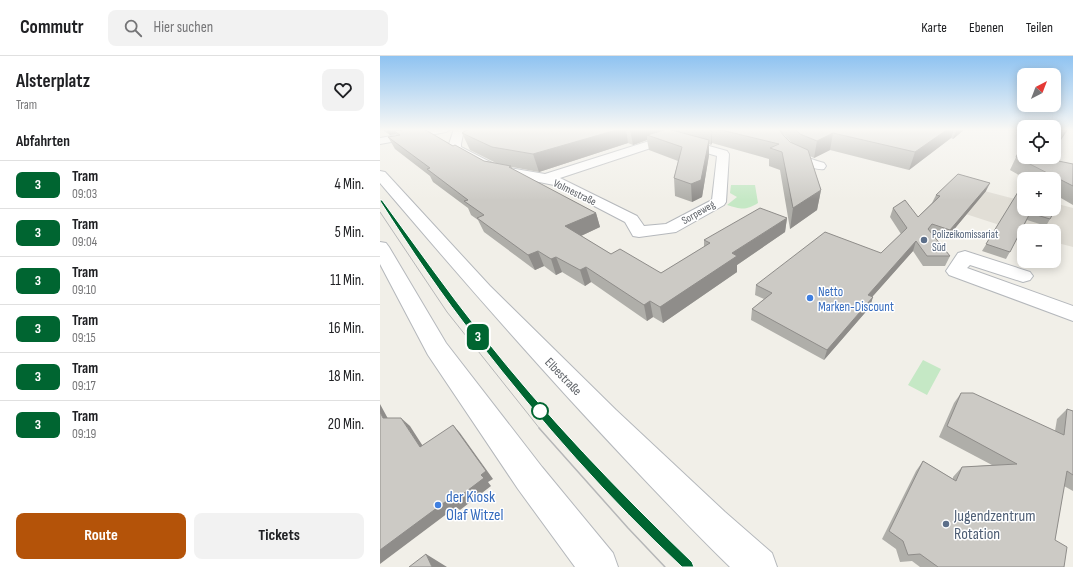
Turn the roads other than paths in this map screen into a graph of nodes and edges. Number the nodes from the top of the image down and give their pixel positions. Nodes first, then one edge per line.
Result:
1 (462, 153) edge
2 (623, 153) edge
3 (719, 153) edge
4 (790, 153) edge
5 (820, 166) dead end
6 (380, 175) edge
7 (546, 178) junction
8 (639, 232) joint
9 (384, 263) edge
10 (1023, 276) dead end
11 (1073, 314) edge
12 (599, 567) edge
13 (758, 567) edge

1 - 7 street, Volmestraße
2 - 7 street, Sorpeweg
3 - 8 street, Sorpeweg
4 - 5 street
6 - 13 street, Elbestraße
7 - 8 street, Volmestraße
9 - 12 street
10 - 11 street

